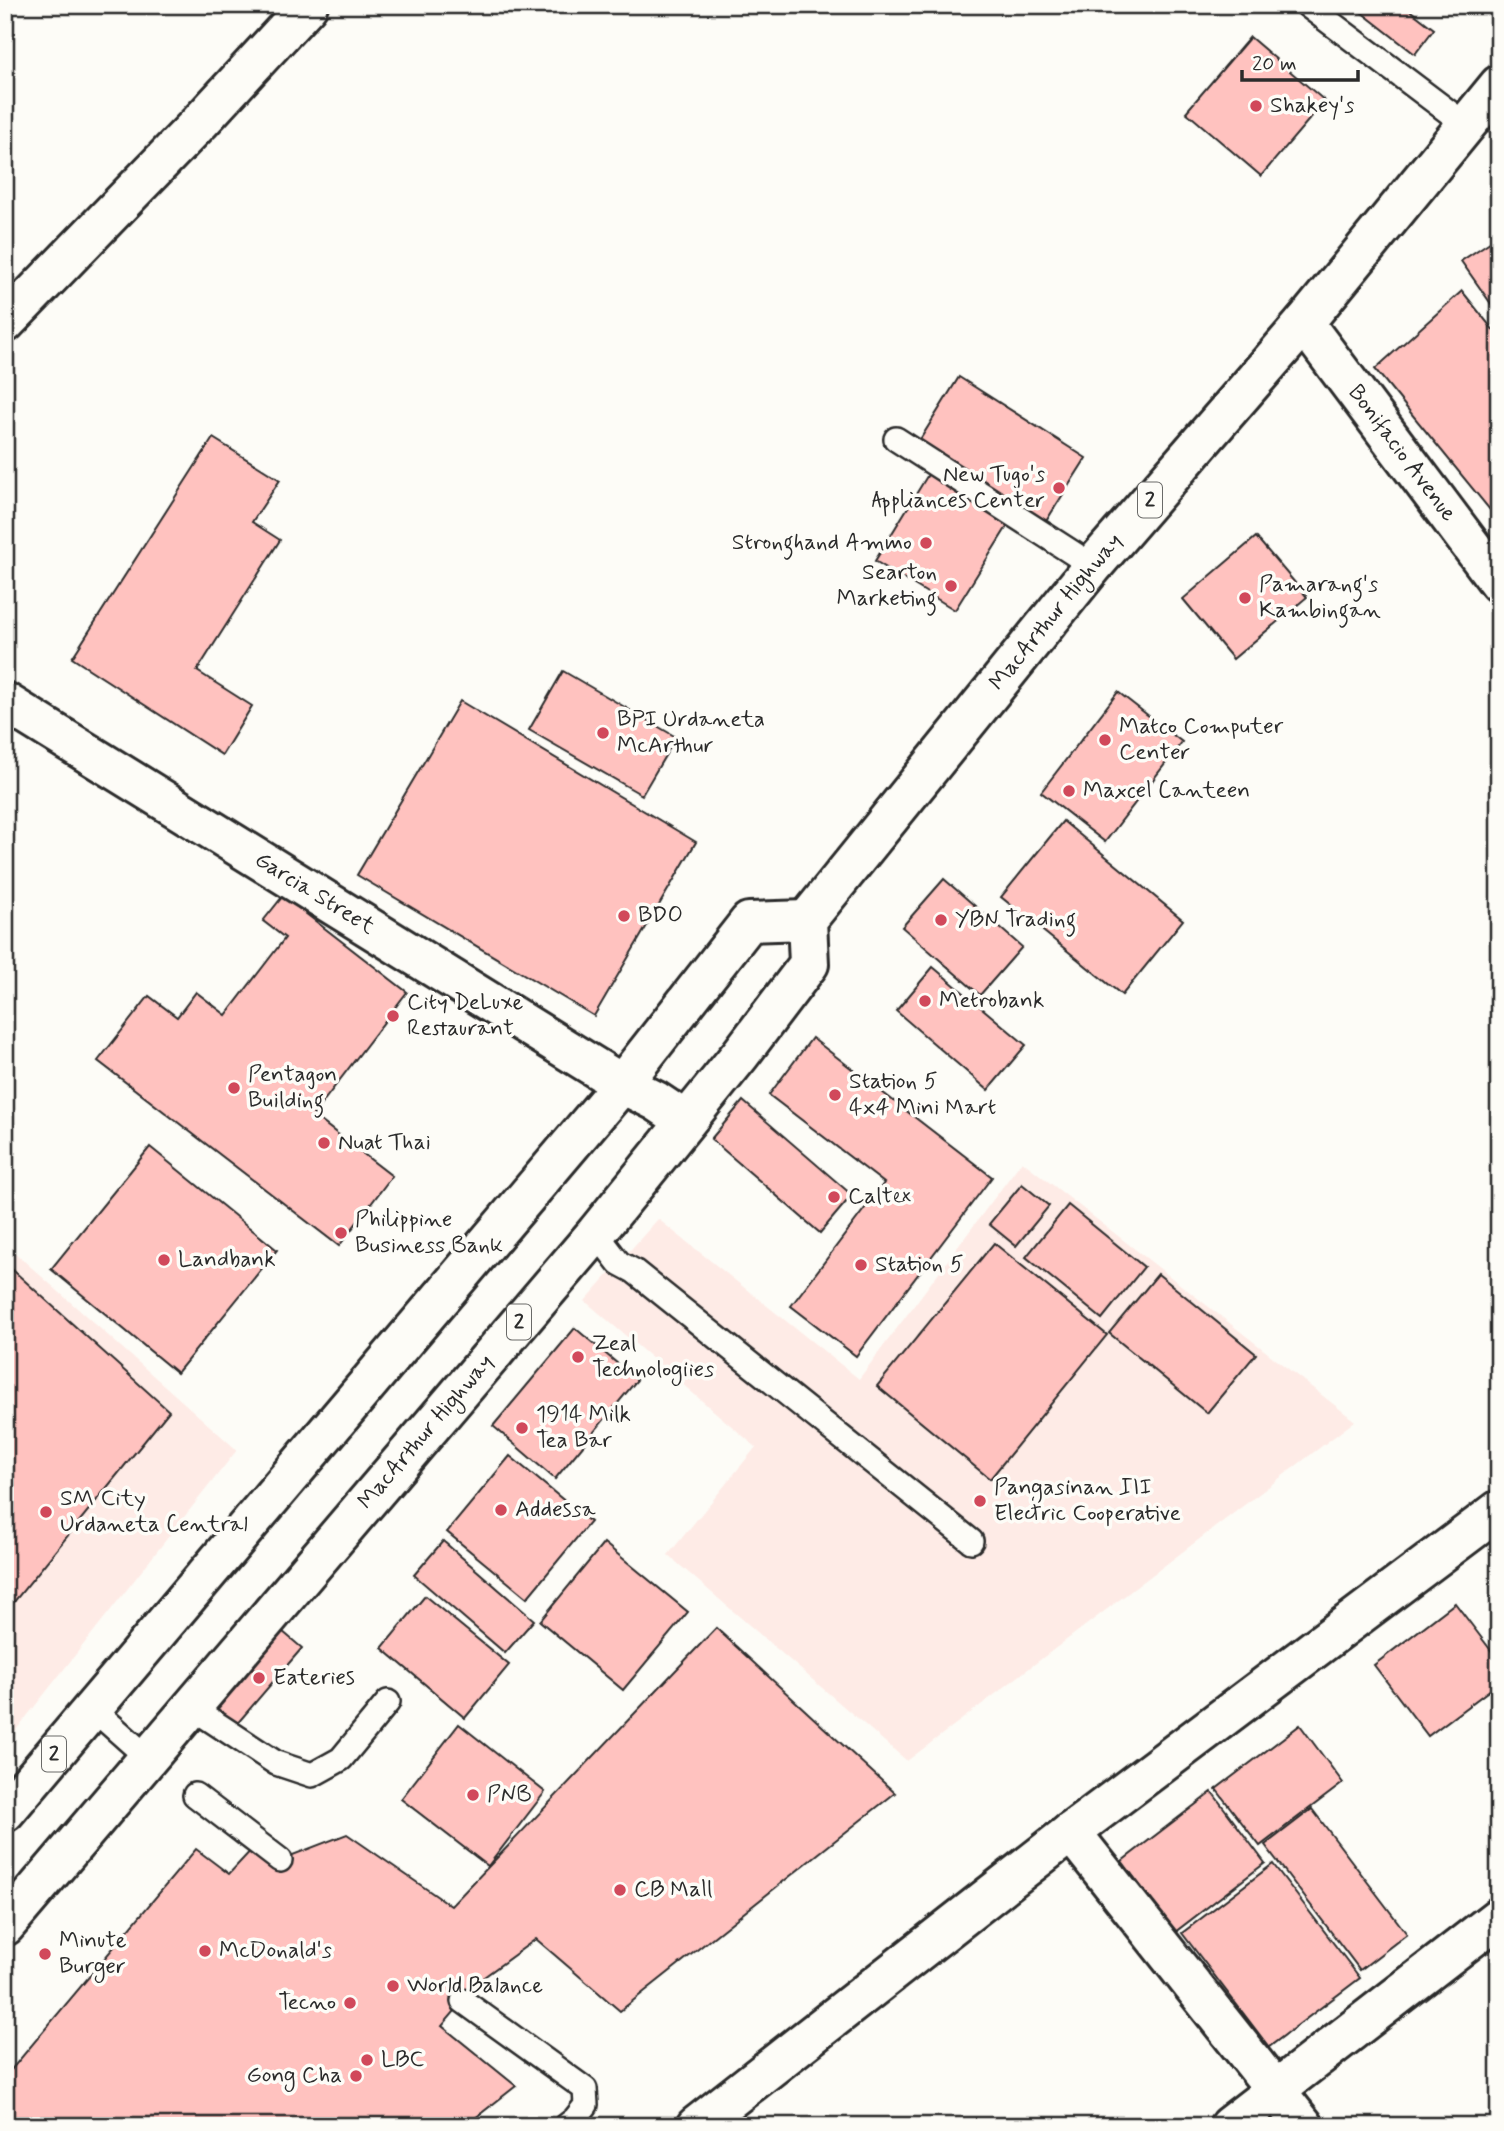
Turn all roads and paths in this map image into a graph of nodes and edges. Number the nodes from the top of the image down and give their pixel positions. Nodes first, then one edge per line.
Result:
1 (309, 5) edge
2 (1307, 5) edge
3 (1499, 85) edge
4 (1466, 125) junction
5 (5, 323) edge
6 (1304, 323) junction
7 (896, 439) dead end
8 (1093, 566) junction
9 (1499, 583) edge
10 (5, 702) edge
11 (807, 920) junction
12 (622, 1084) junction
13 (685, 1121) junction
14 (596, 1233) junction
15 (1499, 1510) edge
16 (971, 1541) dead end
17 (388, 1702) dead end
18 (191, 1707) junction
19 (92, 1708) junction
20 (148, 1758) junction
21 (195, 1795) dead end
22 (9, 1801) edge
23 (1072, 1832) junction
24 (280, 1860) dead end
25 (1499, 1917) edge
26 (5, 1926) edge
27 (463, 2001) dead end
28 (1276, 2089) junction
29 (566, 2126) edge
30 (696, 2126) edge
31 (1229, 2126) edge
32 (1304, 2126) edge

1 - 5 main road
2 - 4 lane
3 - 4 main road, MacArthur Highway / 2
4 - 6 main road, MacArthur Highway / 2
6 - 8 main road, MacArthur Highway / 2
6 - 9 main road, Bonifacio Avenue
7 - 8 lane
8 - 11 main road, MacArthur Highway / 2
10 - 12 main road, Garcia Street
11 - 12 main road, 2
11 - 13 main road, MacArthur Highway / 2
12 - 13 main road, Garcia Street
12 - 19 main road, 2
13 - 14 main road, MacArthur Highway / 2
14 - 16 lane
14 - 18 main road, MacArthur Highway / 2
15 - 23 main road
17 - 18 lane
18 - 20 main road, MacArthur Highway / 2
19 - 20 lane
19 - 22 main road, 2
20 - 26 main road, MacArthur Highway / 2
21 - 24 lane
23 - 28 main road
23 - 30 main road
25 - 28 main road
27 - 29 lane
28 - 31 main road
28 - 32 main road

